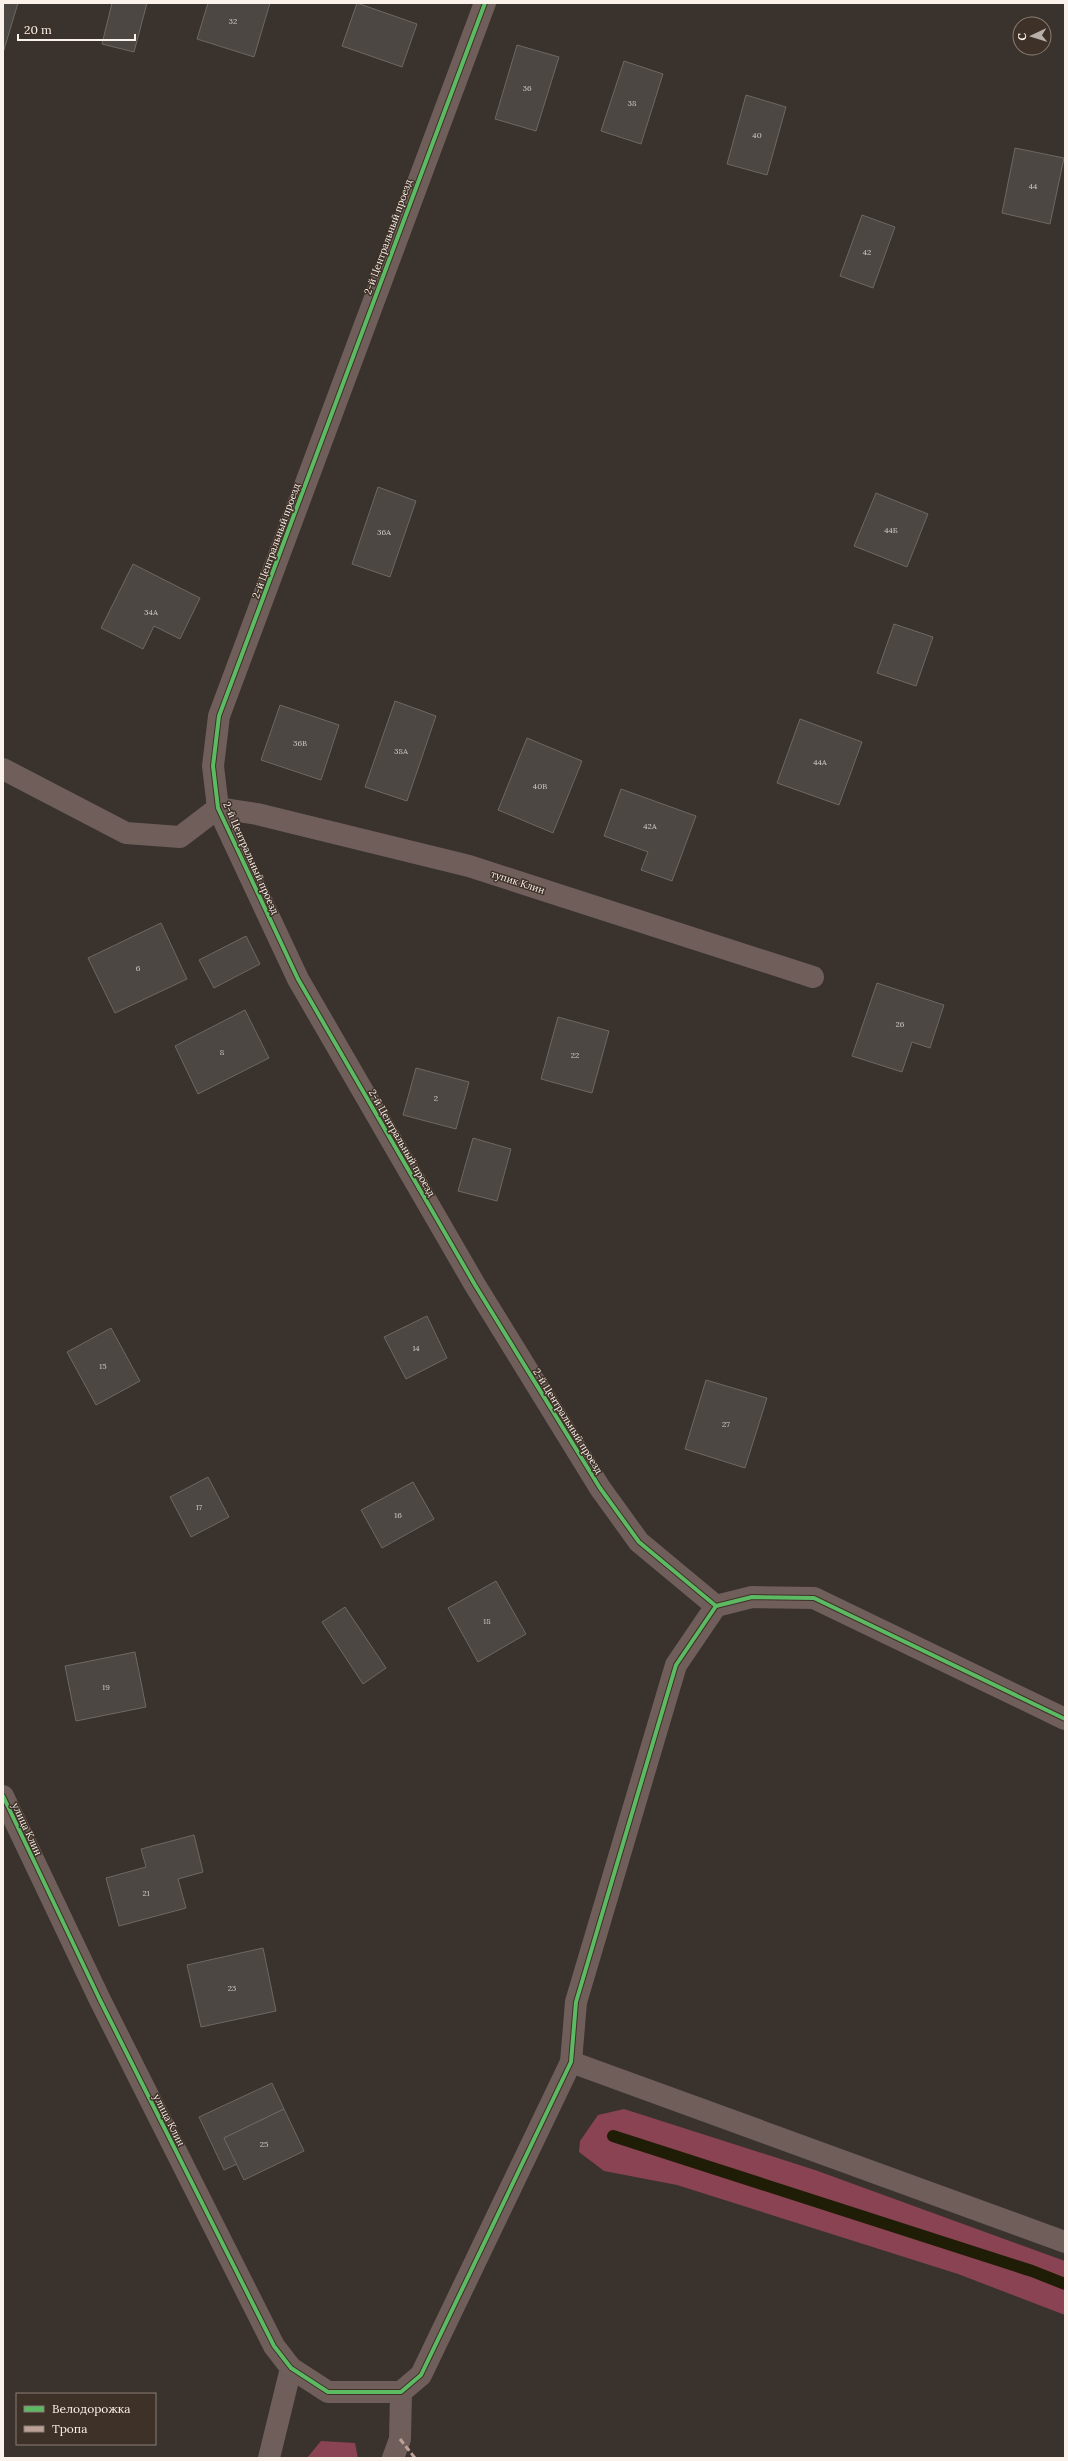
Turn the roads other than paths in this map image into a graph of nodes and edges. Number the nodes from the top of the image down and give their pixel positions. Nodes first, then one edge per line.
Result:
1 (485, 3) edge
2 (3, 769) edge
3 (218, 808) junction
4 (812, 977) dead end
5 (716, 1606) junction
6 (1065, 1719) edge
7 (3, 1796) edge
8 (571, 2062) junction
9 (1065, 2242) edge
10 (291, 2368) junction
11 (401, 2392) junction
12 (269, 2458) edge
13 (393, 2458) edge

1 - 3 street, 2-й Центральный проезд
2 - 3 street
3 - 4 street, тупик Клин
3 - 5 street, 2-й Центральный проезд
5 - 6 street
5 - 8 street
7 - 10 street, улица Клин
8 - 9 street
8 - 11 street
10 - 11 street, улица Клин
10 - 12 street
11 - 13 street

